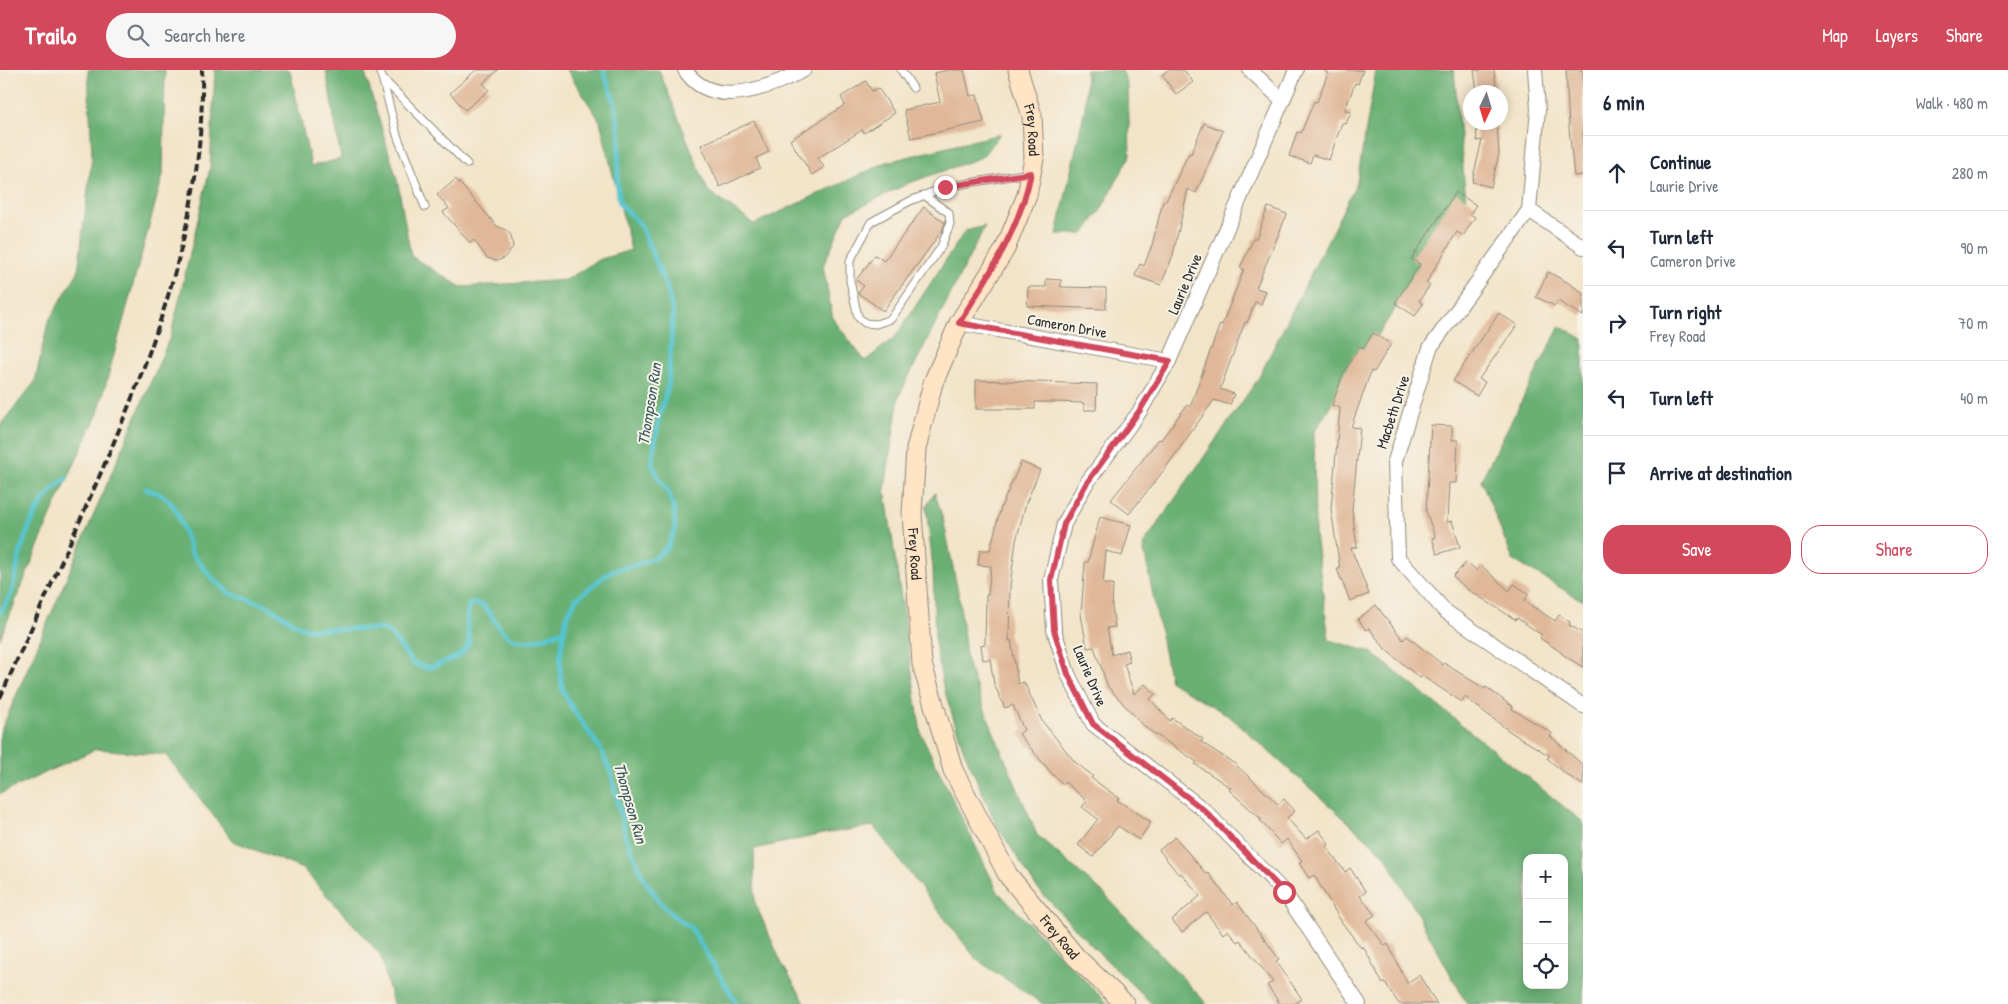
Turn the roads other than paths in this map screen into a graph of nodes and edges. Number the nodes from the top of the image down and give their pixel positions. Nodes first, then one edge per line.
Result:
1 (685, 70) edge
2 (804, 70) edge
3 (901, 70) edge
4 (1018, 70) edge
5 (1250, 70) edge
6 (1296, 70) edge
7 (1535, 70) edge
8 (381, 74) edge
9 (913, 88) dead end
10 (1282, 100) junction
11 (467, 164) dead end
12 (1031, 173) junction
13 (924, 195) junction
14 (425, 208) dead end
15 (1529, 210) junction
16 (1583, 247) edge
17 (959, 323) junction
18 (1170, 361) junction
19 (1583, 706) edge
20 (1125, 1004) edge
21 (1359, 1004) edge

1 - 2 street
3 - 9 lane
4 - 12 street, Frey Road
5 - 10 street
6 - 10 street, Laurie Drive
7 - 15 street
8 - 11 lane
8 - 14 lane
10 - 18 street, Laurie Drive
12 - 13 lane
12 - 17 street, Frey Road
13 - 13 lane
15 - 16 street
15 - 19 street, Macbeth Drive
17 - 18 street, Cameron Drive
17 - 20 street, Frey Road
18 - 21 street, Laurie Drive

